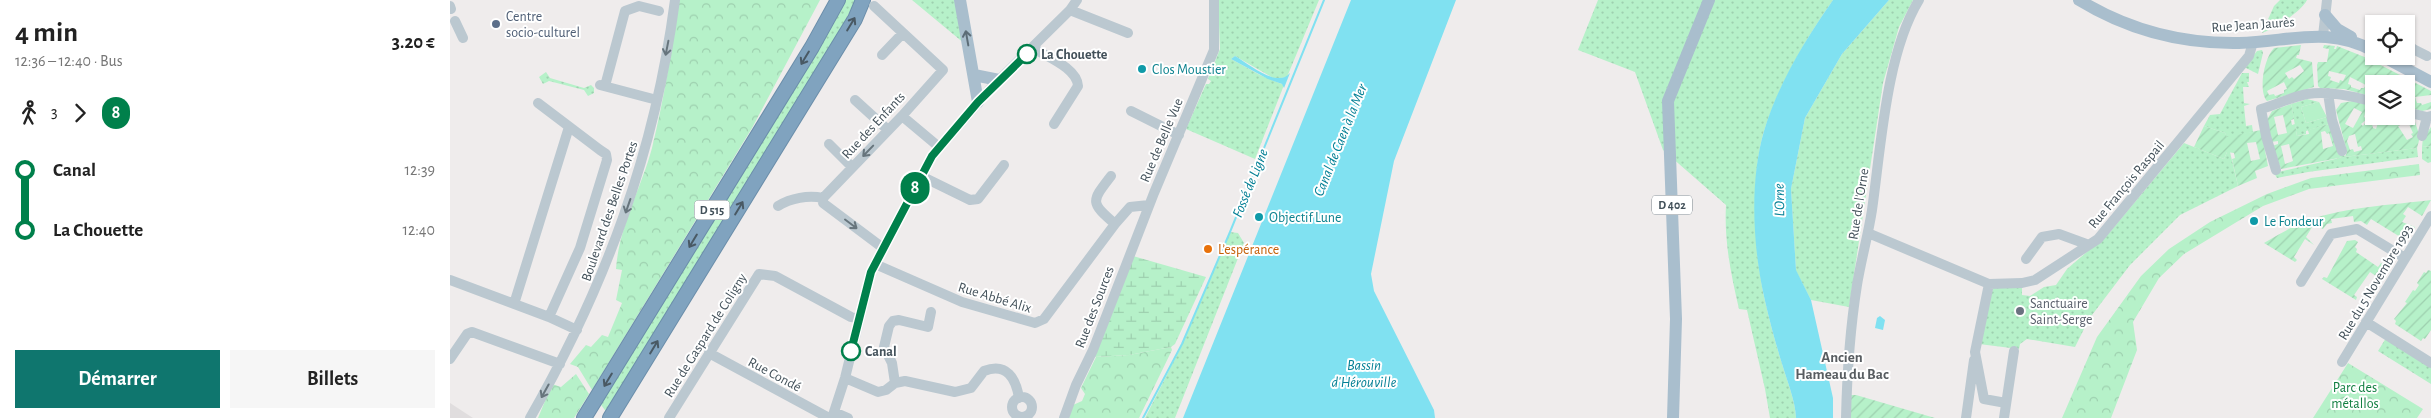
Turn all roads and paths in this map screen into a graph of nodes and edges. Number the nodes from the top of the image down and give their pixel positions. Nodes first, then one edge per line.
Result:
1 (675, 0) edge
2 (830, 0) edge
3 (838, 0) edge
4 (960, 0) edge
5 (1077, 0) edge
6 (1214, 0) edge
7 (1709, 0) edge
8 (1919, 0) edge
9 (2079, 0) edge
10 (2327, 0) edge
11 (869, 3) edge
12 (1070, 10) junction
13 (659, 11) dead end
14 (2325, 15) junction
15 (455, 21) dead end
16 (823, 26) junction
17 (903, 33) junction
18 (1128, 33) dead end
19 (2323, 36) junction
20 (463, 38) dead end
21 (2253, 42) junction
22 (2365, 46) edge
23 (2365, 47) edge
24 (1033, 48) junction
25 (2415, 50) edge
26 (2430, 54) edge
27 (882, 55) dead end
28 (2399, 65) edge
29 (974, 75) junction
30 (1000, 80) junction
31 (2431, 82) edge
32 (2328, 93) junction
33 (657, 100) junction
34 (855, 100) dead end
35 (2365, 100) edge
36 (978, 102) junction
37 (538, 103) dead end
38 (1131, 111) dead end
39 (2415, 114) edge
40 (902, 116) junction
41 (2429, 116) edge
42 (1054, 124) dead end
43 (569, 126) junction
44 (888, 130) junction
45 (1179, 135) junction
46 (2422, 136) dead end
47 (829, 144) dead end
48 (938, 146) junction
49 (2342, 151) dead end
50 (1004, 165) dead end
51 (852, 167) junction
52 (2276, 170) dead end
53 (921, 176) junction
54 (1111, 176) dead end
55 (822, 198) junction
56 (1149, 204) junction
57 (778, 206) dead end
58 (2431, 216) edge
59 (1115, 224) junction
60 (1868, 233) junction
61 (2089, 245) junction
62 (883, 248) junction
63 (2405, 258) junction
64 (2026, 259) dead end
65 (874, 266) junction
66 (450, 280) edge
67 (2301, 282) dead end
68 (1989, 284) junction
69 (514, 304) junction
70 (931, 312) dead end
71 (550, 317) junction
72 (859, 319) junction
73 (2366, 322) junction
74 (577, 330) junction
75 (2014, 351) dead end
76 (1975, 352) junction
77 (709, 354) junction
78 (450, 359) edge
79 (2342, 362) dead end
80 (2431, 363) edge
81 (560, 364) junction
82 (845, 378) junction
83 (895, 383) junction
84 (2006, 403) junction
85 (832, 416) edge
86 (1027, 417) edge
87 (530, 418) edge
88 (584, 418) edge
89 (610, 418) edge
90 (669, 418) edge
91 (848, 418) edge
92 (1064, 418) edge
93 (1673, 418) edge
94 (1846, 418) edge
95 (1966, 418) edge
96 (2004, 418) edge

1 -> 33 street, Boulevard des Belles Portes
2 - 16 highway
3 - 16 highway, D 515
29 -> 4 main road
5 - 12 street
6 - 45 street, Rue de Belle Vue
7 - 93 main road, D 402
8 - 60 street, Rue de l'Orne
9 - 21 main road, Rue Jean Jaurès
10 - 14 street
11 - 17 street
89 -> 11 highway, D 515
12 - 18 street
12 - 24 street
13 - 33 street
14 - 19 street
14 - 22 main road
15 - 20 street
16 -> 88 highway, D 515
17 - 27 street
17 - 40 street, Rue des Enfants
19 - 21 main road, Rue Jean Jaurès
19 - 23 main road, Rue Jean Jaurès
21 - 61 street, Rue François Raspail
24 - 30 street
24 - 42 street
25 - 26 street
28 - 31 main road
29 - 30 main road
29 - 36 main road
30 - 36 street
32 - 35 street
32 - 49 street
32 - 52 street
33 -> 74 street, Boulevard des Belles Portes
34 - 44 street
36 - 48 street
37 - 43 street
38 - 45 street
39 - 41 street
40 - 44 street, Rue des Enfants
40 - 48 street
41 - 46 street
43 - 69 street
43 - 71 street
44 -> 51 street, Rue des Enfants
45 - 56 street, Rue de Belle Vue
47 - 51 street
48 - 53 street
50 - 53 street
51 - 55 street, Rue des Enfants
53 - 62 street
54 - 59 street
55 - 57 street
55 -> 62 street
56 - 59 street, Rue Abbé Alix
56 - 92 street, Rue des Sources
58 - 63 street, Rue du 5 Novembre 1993
59 - 65 street, Rue Abbé Alix
60 - 68 street, Rue François Raspail
60 - 94 street, Rue de l'Orne
61 - 64 street
61 - 68 street, Rue François Raspail
62 - 65 street
63 - 67 street
63 - 73 street, Rue du 5 Novembre 1993
65 - 72 street
66 - 69 street
68 - 76 street
69 - 71 street
70 - 83 street
71 - 74 street
72 - 77 street, Rue de Gaspard de Coligny
72 - 82 street
73 - 79 street, Rue du 5 Novembre 1993
73 - 80 street
74 - 81 street, Boulevard des Belles Portes
75 - 84 street
76 - 84 street
76 - 95 street
77 - 85 street, Rue Condé
77 - 90 street, Rue de Gaspard de Coligny
78 - 81 street
81 -> 87 street, Boulevard des Belles Portes
82 - 83 street
82 - 85 street
83 - 86 street
84 - 96 street
85 - 91 street, Rue Condé

